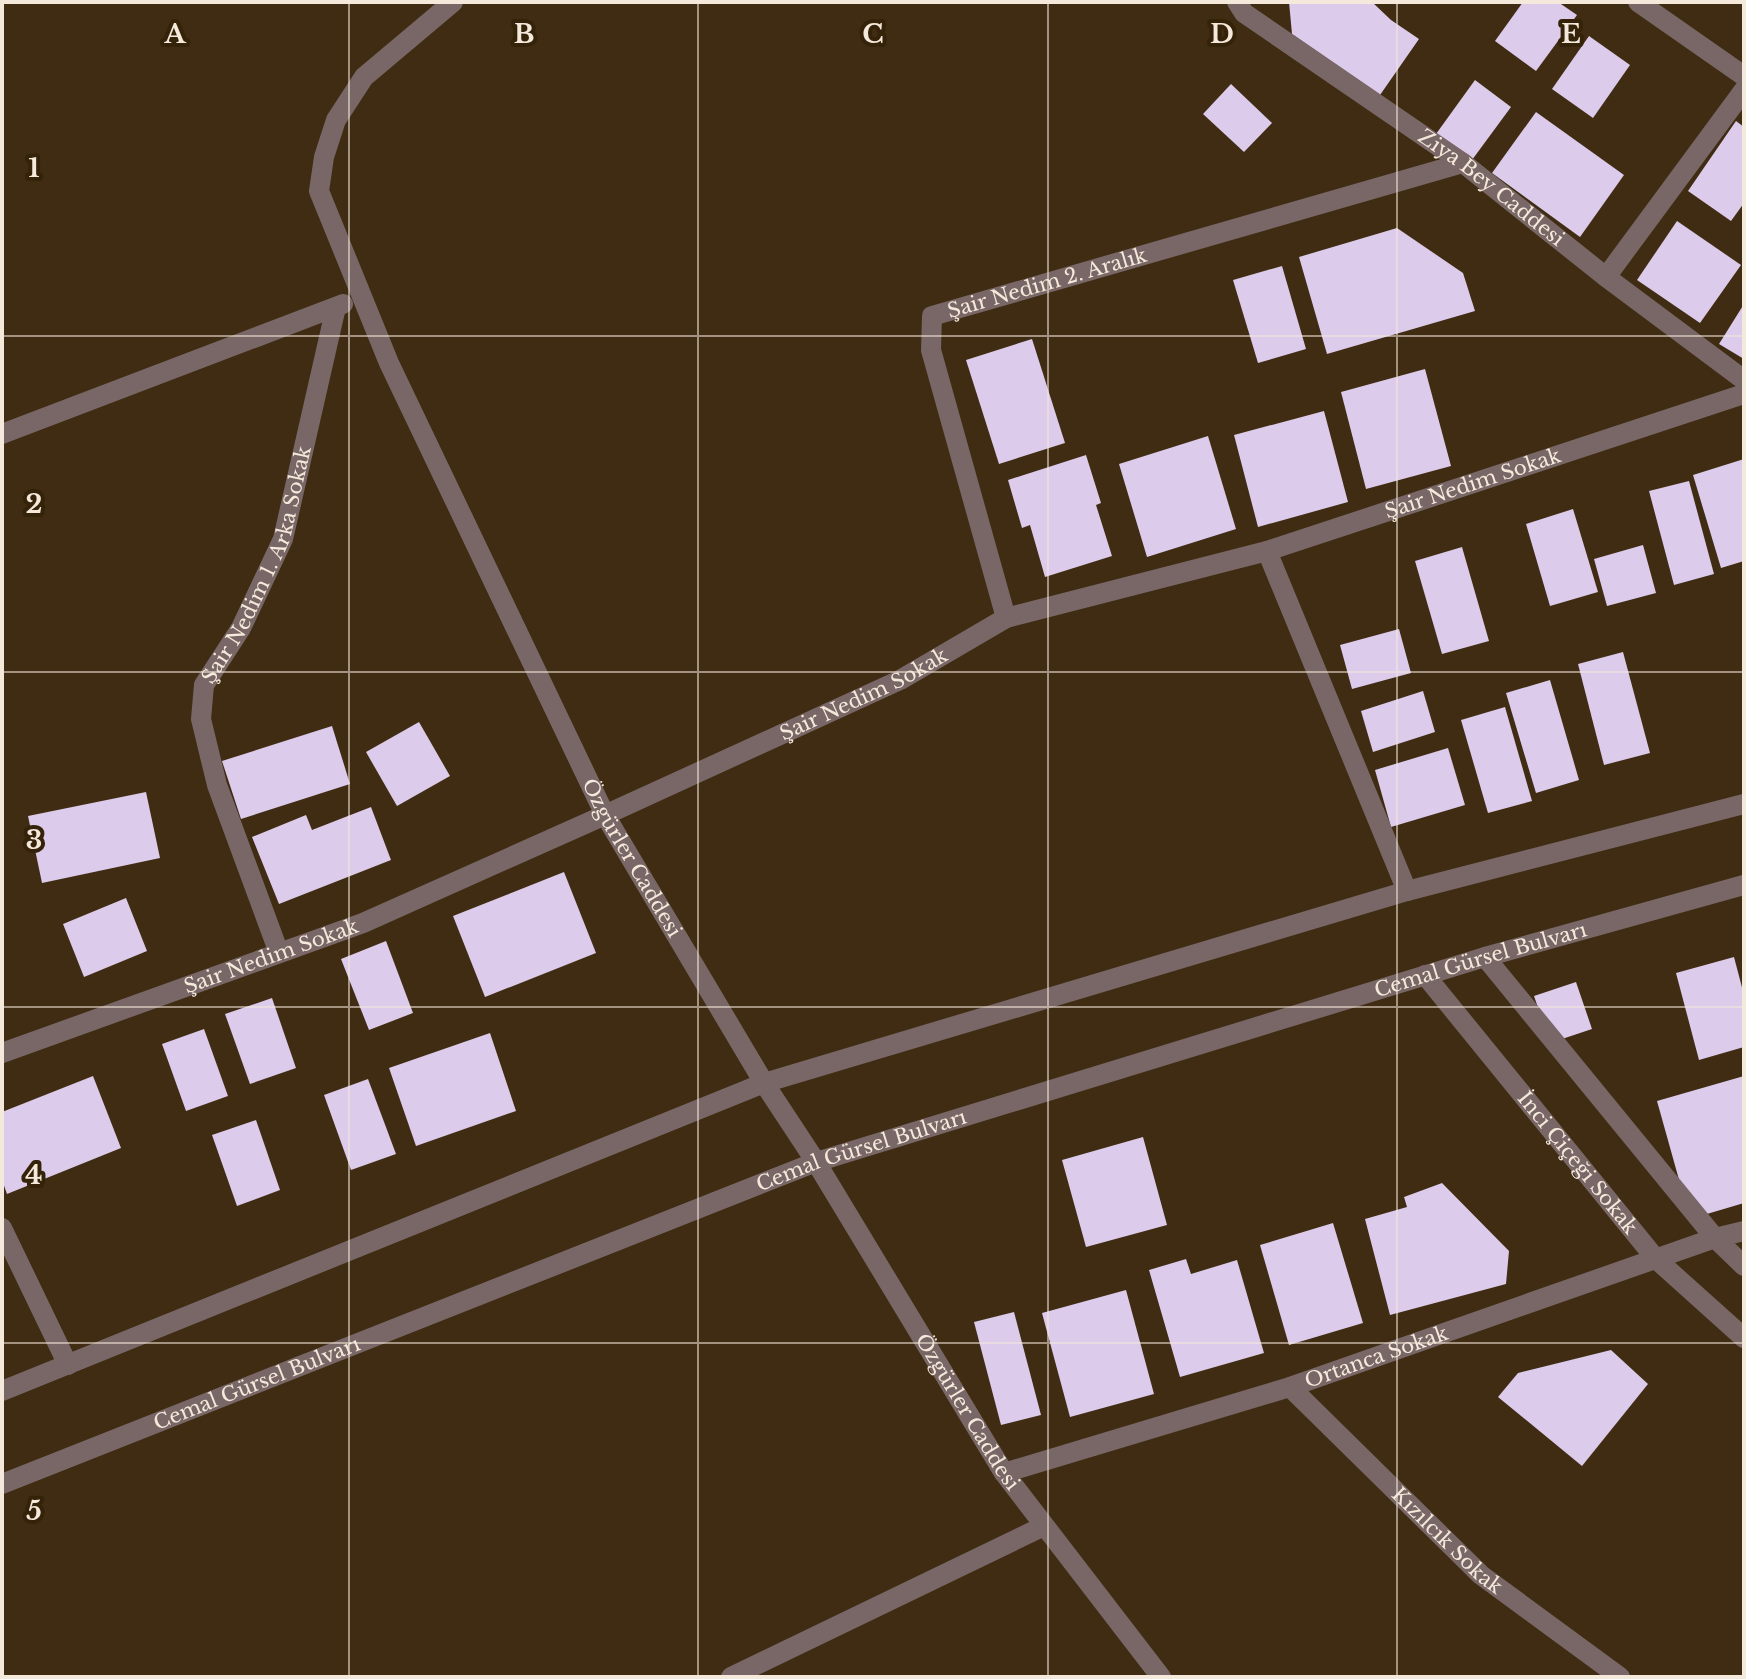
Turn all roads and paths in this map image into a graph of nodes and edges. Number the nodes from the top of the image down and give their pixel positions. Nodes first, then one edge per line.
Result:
1 (453, 2) edge
2 (1237, 2) edge
3 (1638, 2) edge
4 (1744, 76) edge
5 (1744, 90) edge
6 (1463, 163) junction
7 (1606, 277) junction
8 (362, 296) junction
9 (336, 307) junction
10 (1744, 380) edge
11 (1744, 394) edge
12 (2, 434) edge
13 (1267, 551) junction
14 (1006, 618) junction
15 (1744, 804) edge
16 (605, 815) junction
17 (1744, 885) edge
18 (1407, 891) junction
19 (279, 953) junction
20 (1485, 957) junction
21 (1425, 975) junction
22 (2, 1053) edge
23 (764, 1083) junction
24 (816, 1162) junction
25 (2, 1228) edge
26 (1744, 1231) edge
27 (1715, 1238) junction
28 (1656, 1259) junction
29 (1744, 1266) edge
30 (1744, 1338) edge
31 (68, 1365) junction
32 (1290, 1387) junction
33 (2, 1391) edge
34 (1004, 1473) junction
35 (2, 1484) edge
36 (1044, 1526) junction
37 (731, 1677) edge
38 (1161, 1677) edge
39 (1620, 1677) edge

1 - 8 street, Özgürler Caddesi
2 - 6 street, Ziya Bey Caddesi
3 - 4 street
5 - 7 street
6 - 7 street, Ziya Bey Caddesi
6 - 14 street, Şair Nedim 2. Aralık
7 - 10 street, Ziya Bey Caddesi
8 - 9 street
8 - 16 street, Özgürler Caddesi
9 - 12 street
9 - 19 street, Şair Nedim 1. Arka Sokak
11 - 13 street, Şair Nedim Sokak
13 - 14 street, Şair Nedim Sokak
13 - 18 street
14 - 16 street, Şair Nedim Sokak
15 - 18 street
16 - 19 street, Şair Nedim Sokak
16 - 23 street, Özgürler Caddesi
17 - 20 street, Cemal Gürsel Bulvarı
18 - 23 street
19 - 22 street, Şair Nedim Sokak
20 - 21 street, Cemal Gürsel Bulvarı
20 - 27 street
21 - 24 street, Cemal Gürsel Bulvarı
21 - 28 street, İnci Çiçeği Sokak
23 - 24 street, Özgürler Caddesi
23 - 31 street
24 - 34 street, Özgürler Caddesi
24 - 35 street, Cemal Gürsel Bulvarı
25 - 31 street
26 - 27 street, Ortanca Sokak
27 - 28 street, Ortanca Sokak
27 - 29 street
28 - 30 street, İnci Çiçeği Sokak
28 - 32 street, Ortanca Sokak
31 - 33 street
32 - 34 street, Ortanca Sokak
32 - 39 street, Kızılcık Sokak
34 - 36 street, Özgürler Caddesi
36 - 37 street
36 - 38 street, Özgürler Caddesi

